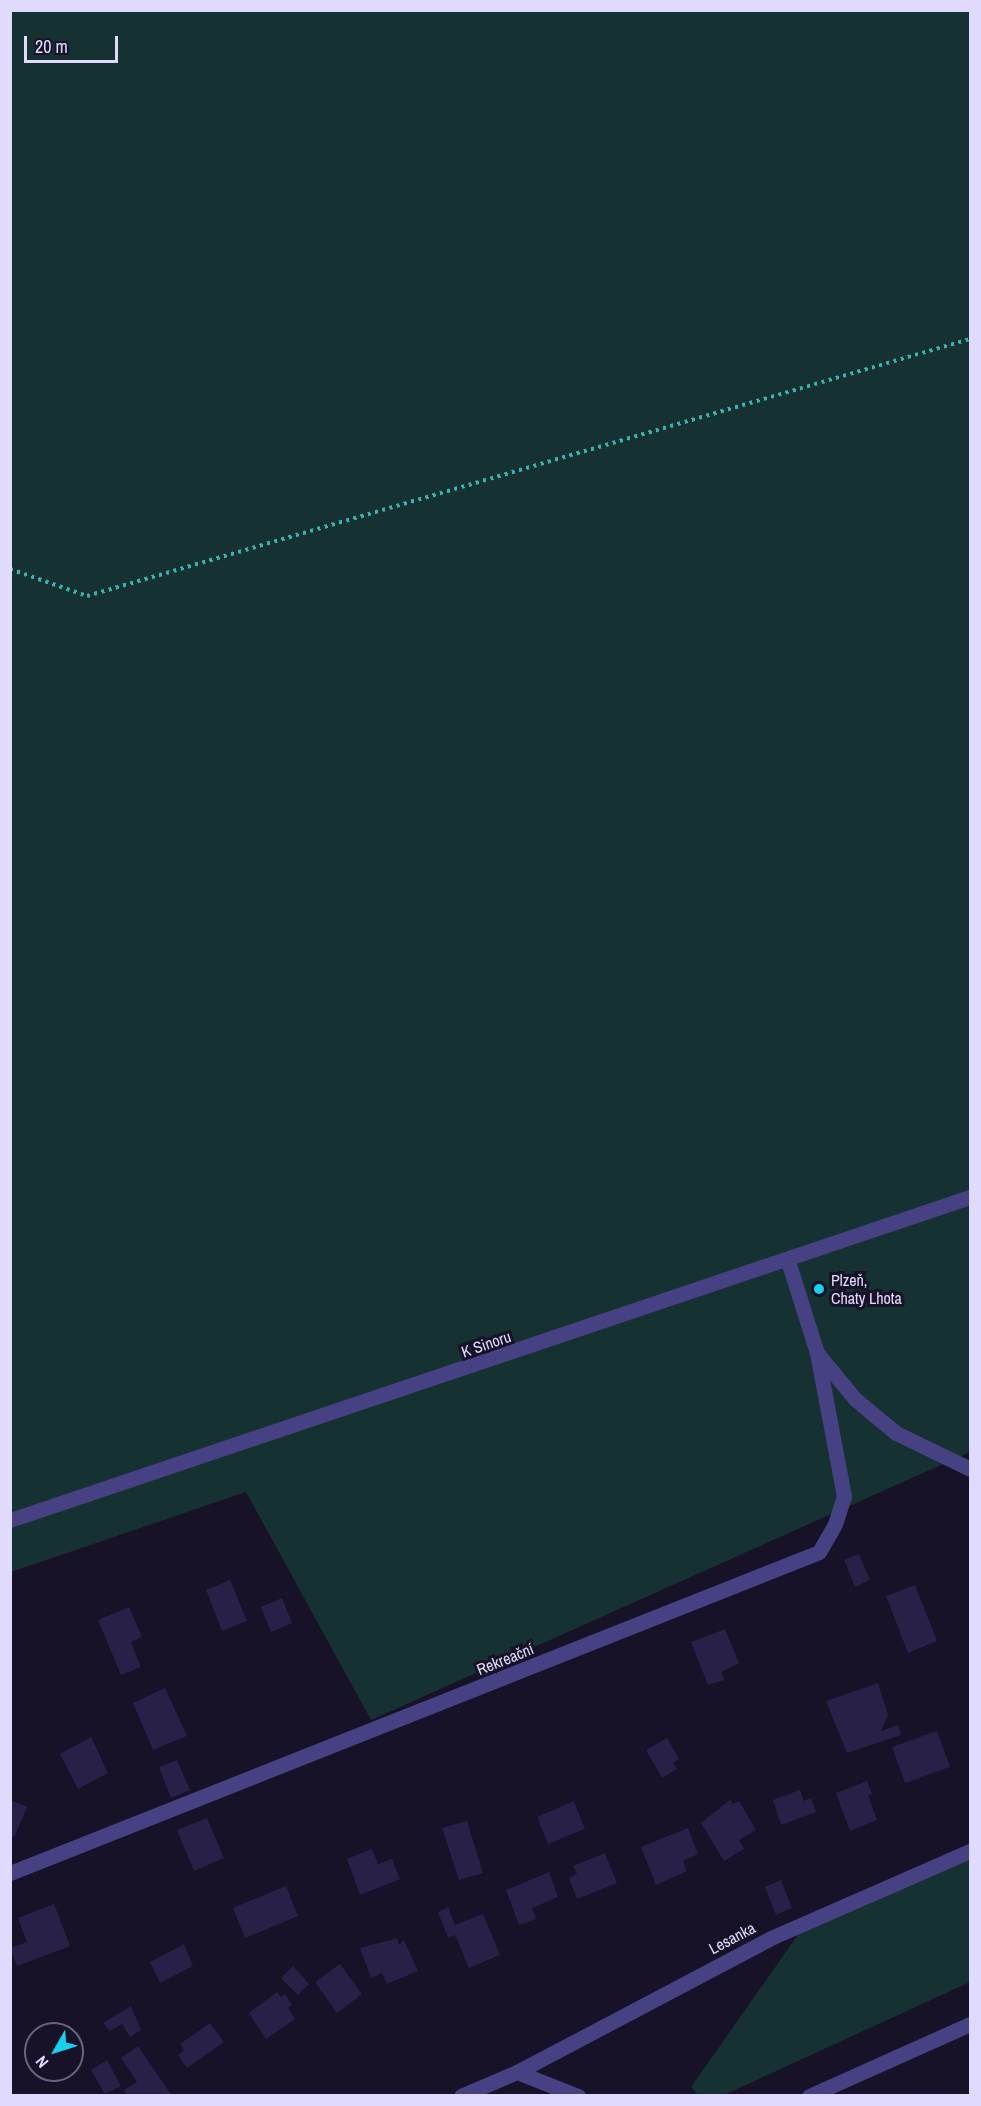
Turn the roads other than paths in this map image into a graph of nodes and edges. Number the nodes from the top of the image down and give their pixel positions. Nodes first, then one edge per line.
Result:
1 (970, 1197) edge
2 (788, 1261) junction
3 (817, 1353) junction
4 (970, 1469) edge
5 (10, 1520) edge
6 (970, 1851) edge
7 (10, 1873) edge
8 (970, 2024) edge
9 (517, 2072) junction
10 (461, 2096) edge
11 (578, 2096) edge
12 (809, 2096) edge

1 - 2 street, K Sinoru
2 - 3 street, Rekreační
2 - 5 street, K Sinoru
3 - 4 street, Rekreační
3 - 7 street, Rekreační
6 - 9 street, Lesanka
8 - 12 street
9 - 10 street, Lesanka
9 - 11 street

